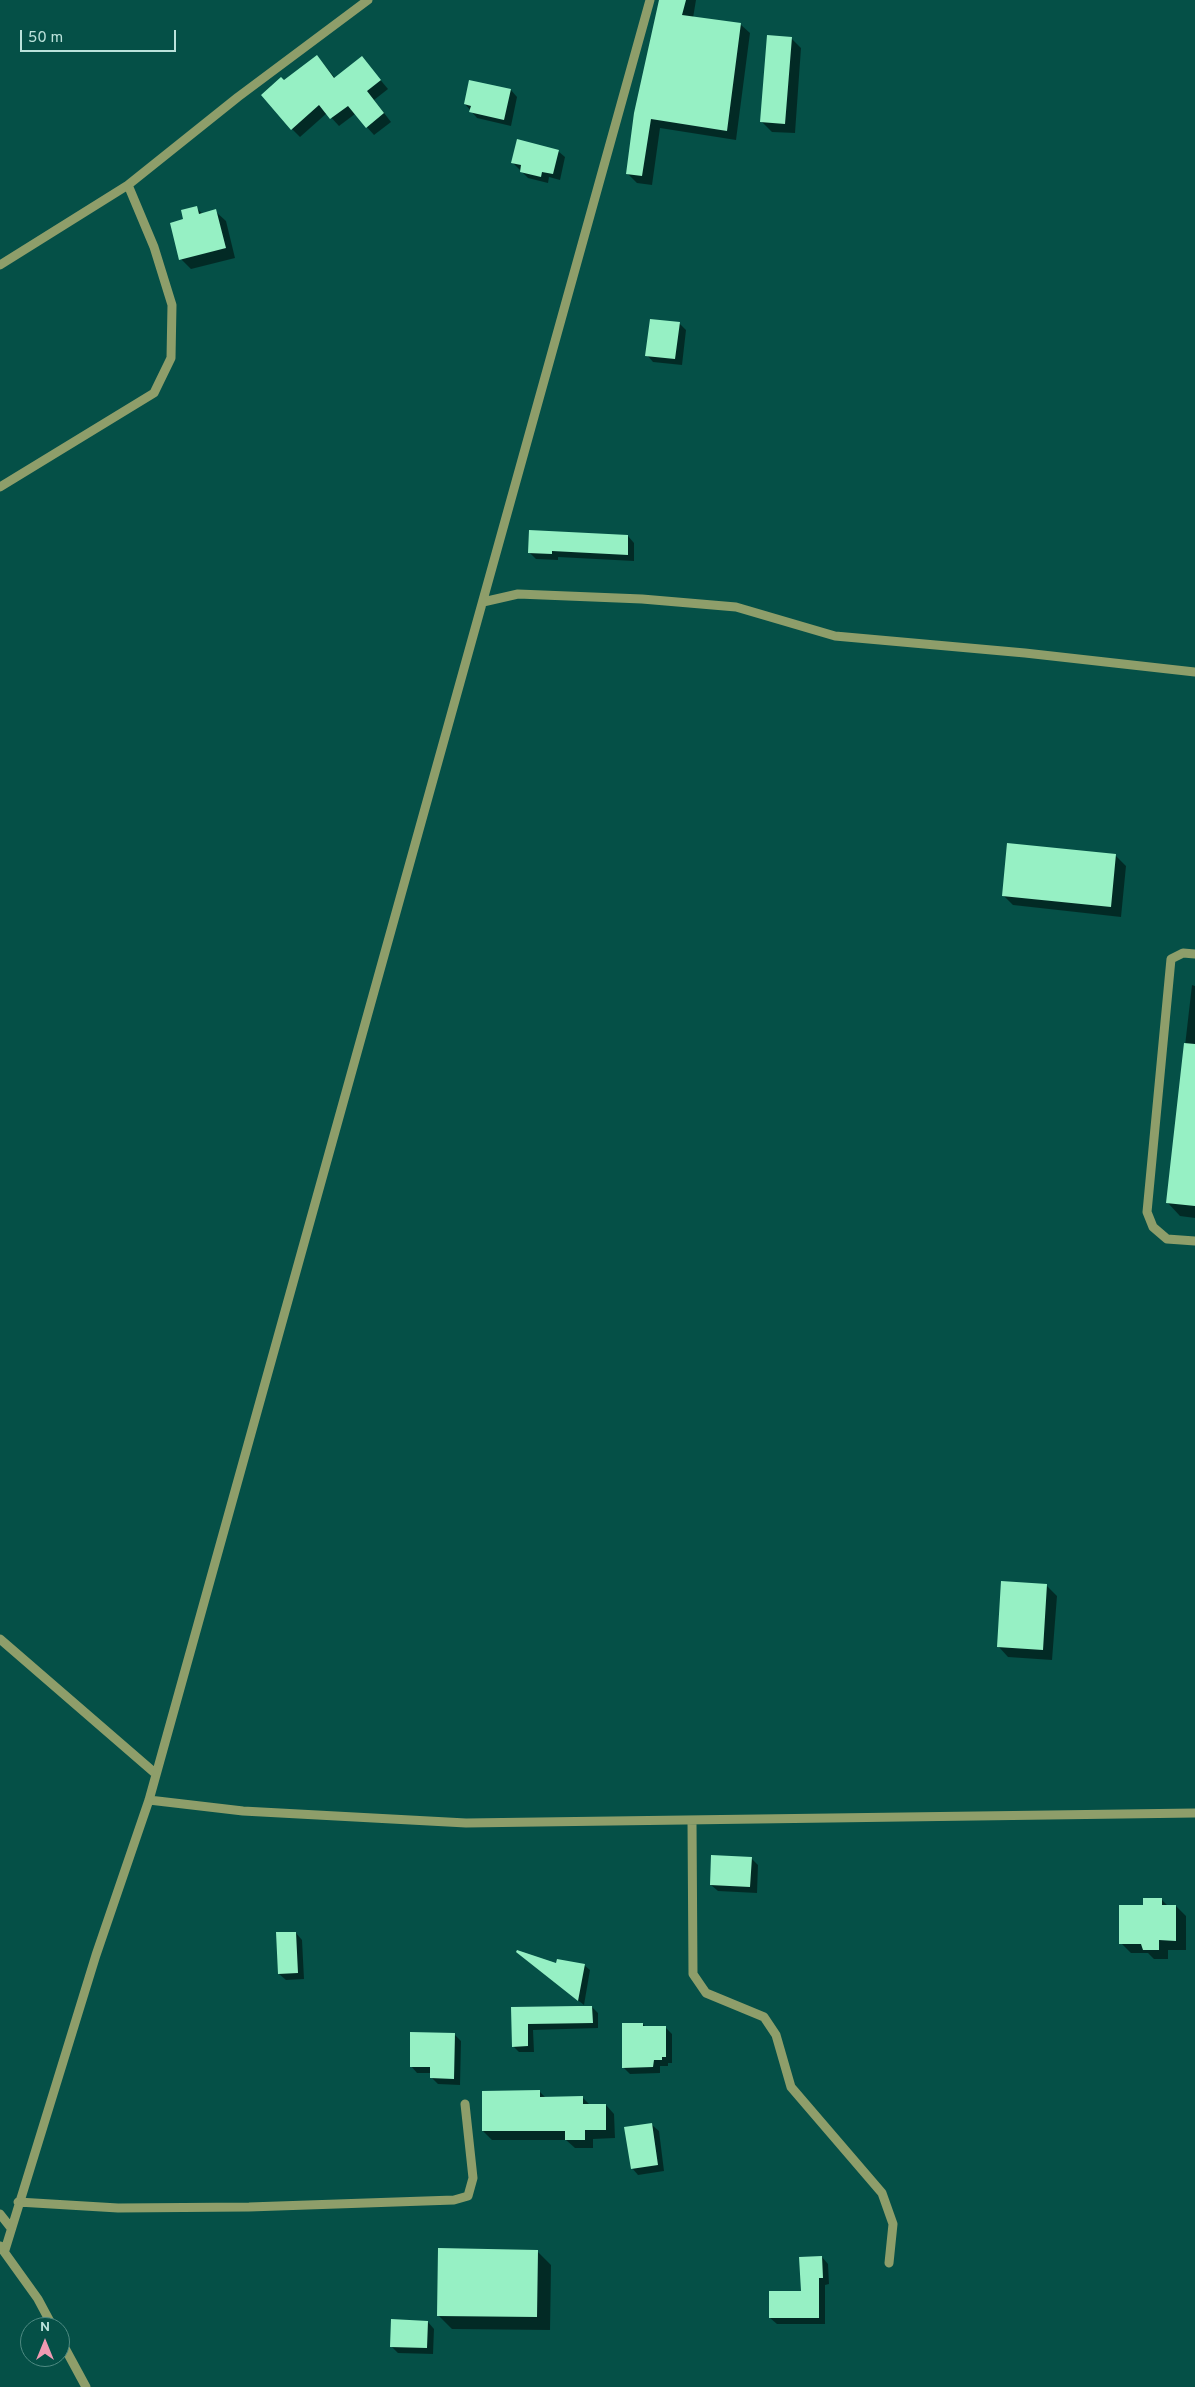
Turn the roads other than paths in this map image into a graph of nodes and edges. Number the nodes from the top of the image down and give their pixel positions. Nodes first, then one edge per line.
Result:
1 (368, 0) edge
2 (650, 0) edge
3 (128, 185) junction
4 (0, 265) edge
5 (0, 487) edge
6 (483, 602) junction
7 (1195, 672) edge
8 (1195, 954) edge
9 (1195, 1241) edge
10 (0, 1639) edge
11 (156, 1774) junction
12 (149, 1800) junction
13 (1195, 1813) edge
14 (692, 1821) junction
15 (465, 2104) dead end
16 (18, 2202) junction
17 (0, 2214) edge
18 (11, 2228) junction
19 (2, 2248) edge
20 (889, 2263) dead end
21 (48, 2317) edge
22 (70, 2357) edge
23 (86, 2387) edge

1 - 3 street
2 - 6 street
3 - 4 street
3 - 5 street
6 - 7 street
6 - 11 street
8 - 9 street
10 - 11 street
11 - 12 street
12 - 14 street
12 - 16 street
13 - 14 street
14 - 20 street
15 - 16 street
16 - 18 street
17 - 18 street
18 - 19 street
19 - 21 street
22 - 23 street

